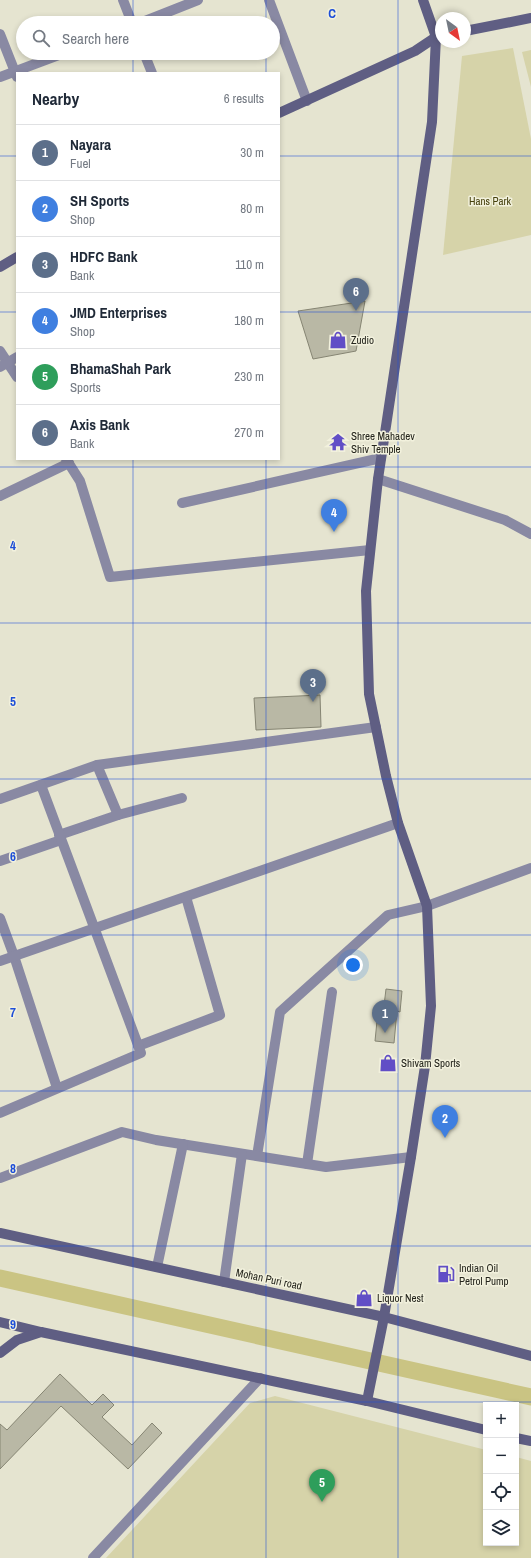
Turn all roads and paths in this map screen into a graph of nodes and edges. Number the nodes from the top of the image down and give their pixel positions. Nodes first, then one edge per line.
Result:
1 (123, 0) edge
2 (198, 0) edge
3 (269, 0) edge
4 (423, 0) edge
5 (129, 16) edge
6 (158, 16) edge
7 (275, 16) edge
8 (531, 18) edge
9 (280, 29) edge
10 (435, 29) edge
11 (471, 30) edge
12 (0, 34) edge
13 (435, 38) edge
14 (437, 48) edge
15 (49, 60) edge
16 (147, 60) edge
17 (23, 72) edge
18 (152, 72) edge
19 (16, 75) edge
20 (0, 77) edge
21 (307, 101) junction
22 (280, 114) edge
23 (16, 258) edge
24 (0, 268) edge
25 (0, 351) edge
26 (16, 357) edge
27 (4, 365) edge
28 (16, 376) edge
29 (381, 458) junction
30 (68, 461) edge
31 (378, 479) junction
32 (0, 496) edge
33 (182, 502) dead end
34 (531, 534) edge
35 (370, 550) junction
36 (376, 727) junction
37 (97, 765) junction
38 (41, 785) junction
39 (182, 798) dead end
40 (0, 799) edge
41 (118, 815) junction
42 (398, 824) junction
43 (60, 837) junction
44 (0, 861) edge
45 (531, 868) edge
46 (186, 896) junction
47 (427, 906) junction
48 (0, 918) edge
49 (94, 928) junction
50 (14, 956) junction
51 (0, 961) edge
52 (332, 992) dead end
53 (138, 1046) junction
54 (57, 1088) junction
55 (0, 1113) edge
56 (183, 1144) junction
57 (242, 1154) junction
58 (257, 1156) junction
59 (411, 1157) junction
60 (307, 1164) junction
61 (0, 1178) edge
62 (1, 1230) edge
63 (157, 1267) junction
64 (224, 1282) junction
65 (384, 1317) junction
66 (0, 1322) edge
67 (41, 1332) junction
68 (0, 1354) edge
69 (531, 1356) edge
70 (260, 1378) junction
71 (367, 1401) junction
72 (483, 1429) edge
73 (519, 1439) edge
74 (531, 1441) edge
75 (93, 1558) edge

1 - 5 street
2 - 6 street
3 - 7 street
4 - 10 street
8 - 11 street
9 - 21 street
12 - 19 street
13 - 21 street
14 - 29 street
15 - 17 street
16 - 18 street
19 - 20 street
21 - 22 street
23 - 24 street
25 - 27 street
26 - 27 street
27 - 28 street
29 - 31 street
29 - 33 street
30 - 32 street
30 - 35 street
31 - 34 street
31 - 35 street
35 - 36 street
36 - 37 street
36 - 42 street
37 - 38 street
37 - 41 street
38 - 40 street
38 - 43 street
39 - 41 street
41 - 43 street
42 - 46 street
42 - 47 street
43 - 44 street
43 - 49 street
45 - 47 street
46 - 49 street
46 - 53 street
47 - 58 street
47 - 59 street
48 - 50 street
49 - 50 street
49 - 53 street
50 - 51 street
50 - 54 street
52 - 60 street
53 - 54 street
54 - 55 street
56 - 57 street
56 - 61 street
56 - 63 street
57 - 58 street
57 - 64 street
58 - 60 street
59 - 60 street
59 - 65 street
62 - 63 street, Mohan Puri road
63 - 64 street, Mohan Puri road
64 - 65 street, Mohan Puri road
65 - 69 street, Mohan Puri road
65 - 71 street
66 - 67 street
67 - 68 street
67 - 70 street
70 - 71 street
70 - 75 street
71 - 72 street
73 - 74 street

